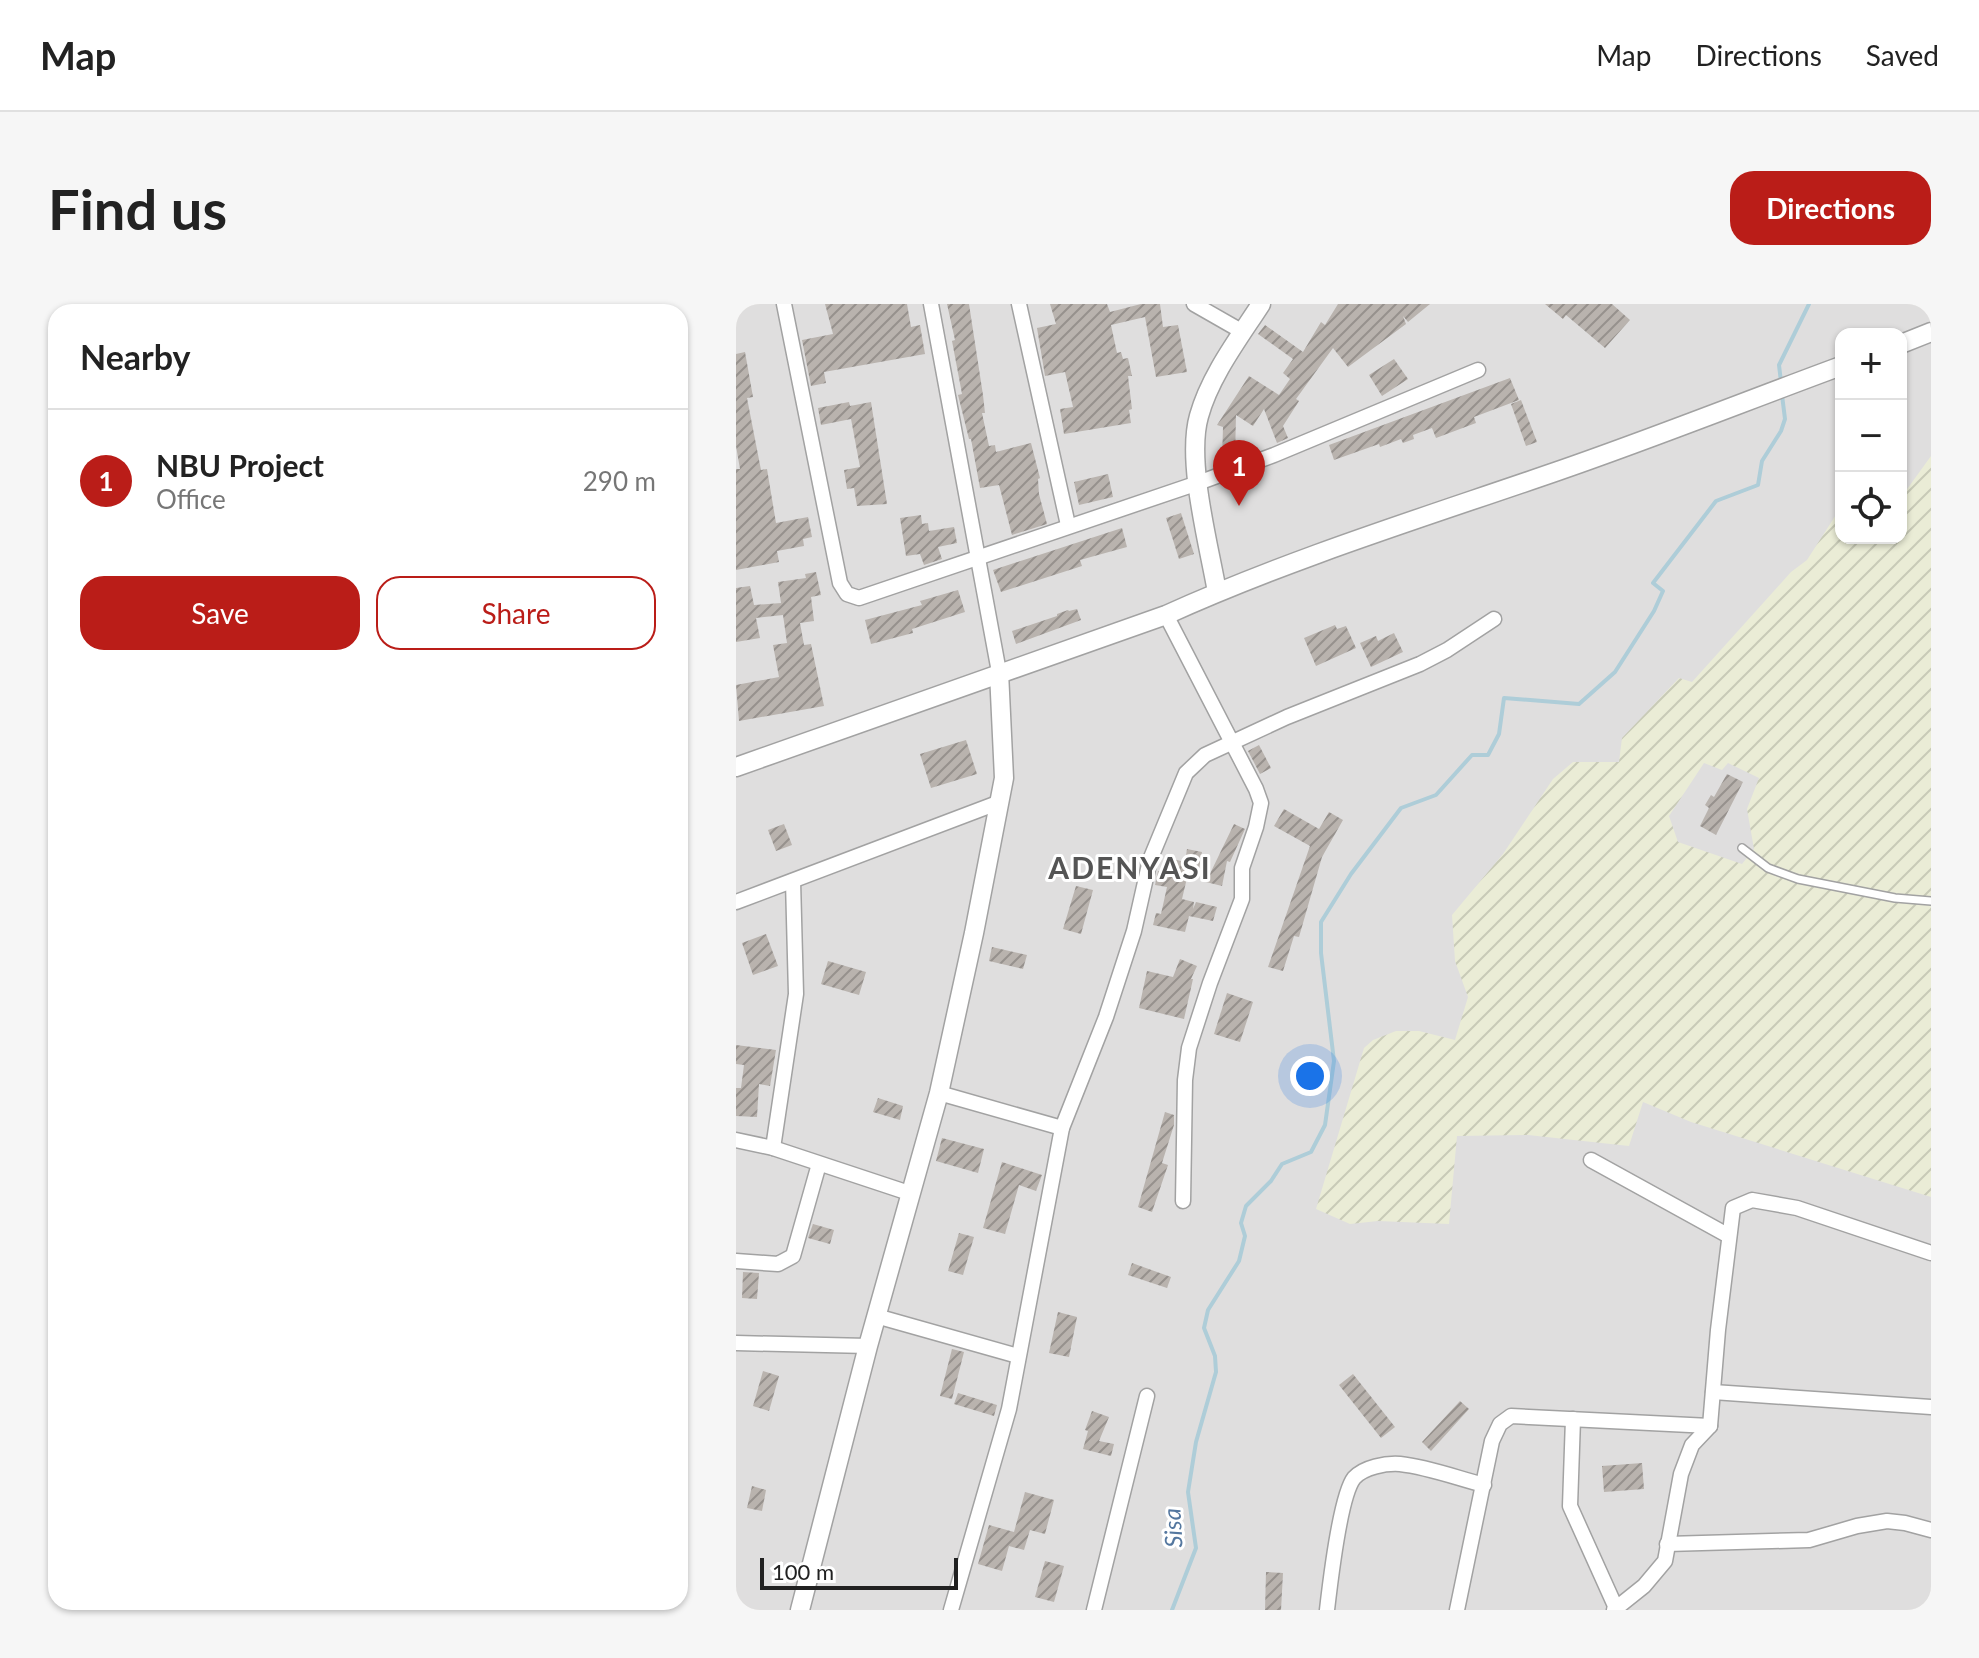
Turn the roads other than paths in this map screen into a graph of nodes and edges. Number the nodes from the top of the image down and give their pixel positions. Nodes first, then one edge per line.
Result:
1 (784, 304) edge
2 (931, 304) edge
3 (1019, 304) edge
4 (1194, 304) edge
5 (1261, 304) edge
6 (1243, 332) junction
7 (1931, 332) edge
8 (1907, 342) edge
9 (1835, 368) edge
10 (1478, 370) dead end
11 (1198, 483) junction
12 (1068, 525) junction
13 (979, 558) junction
14 (1217, 592) junction
15 (1166, 615) junction
16 (1494, 619) dead end
17 (999, 672) junction
18 (1231, 743) junction
19 (736, 767) edge
20 (1000, 802) junction
21 (1742, 848) dead end
22 (793, 881) junction
23 (738, 897) edge
24 (1931, 901) edge
25 (939, 1093) junction
26 (1062, 1128) junction
27 (736, 1140) edge
28 (773, 1148) junction
29 (1591, 1160) dead end
30 (819, 1164) junction
31 (909, 1193) junction
32 (1183, 1201) dead end
33 (1729, 1236) junction
34 (1931, 1253) edge
35 (736, 1261) edge
36 (876, 1316) junction
37 (736, 1343) edge
38 (868, 1346) junction
39 (1018, 1356) junction
40 (1713, 1392) junction
41 (1147, 1396) dead end
42 (1931, 1407) edge
43 (1573, 1419) junction
44 (1710, 1426) junction
45 (1484, 1485) junction
46 (1931, 1530) edge
47 (1667, 1544) junction
48 (1615, 1609) edge
49 (800, 1610) edge
50 (951, 1610) edge
51 (1094, 1610) edge
52 (1327, 1610) edge
53 (1457, 1610) edge

1 - 13 street
2 - 13 street
3 - 12 street
4 - 6 street
5 - 6 street
6 - 11 street
7 - 8 street
9 - 14 street
10 - 11 street
11 - 12 street
11 - 14 street
12 - 13 street
13 - 17 street
14 - 15 street
15 - 17 street
15 - 18 street
16 - 18 street
17 - 19 street
17 - 20 street
18 - 26 street
18 - 32 street
20 - 22 street
20 - 25 street
21 - 24 lane
22 - 23 street
22 - 28 street
25 - 26 street
25 - 31 street
26 - 39 street
27 - 28 street
28 - 30 street
29 - 33 street
30 - 31 street
30 - 35 street
31 - 36 street
33 - 34 street
33 - 40 street
36 - 38 street
36 - 39 street
37 - 38 street
38 - 49 street
39 - 50 street
40 - 42 street
40 - 44 street
41 - 51 street
43 - 44 street
43 - 45 street
43 - 48 street
44 - 47 street
45 - 52 street
45 - 53 street
46 - 47 street
47 - 48 street

